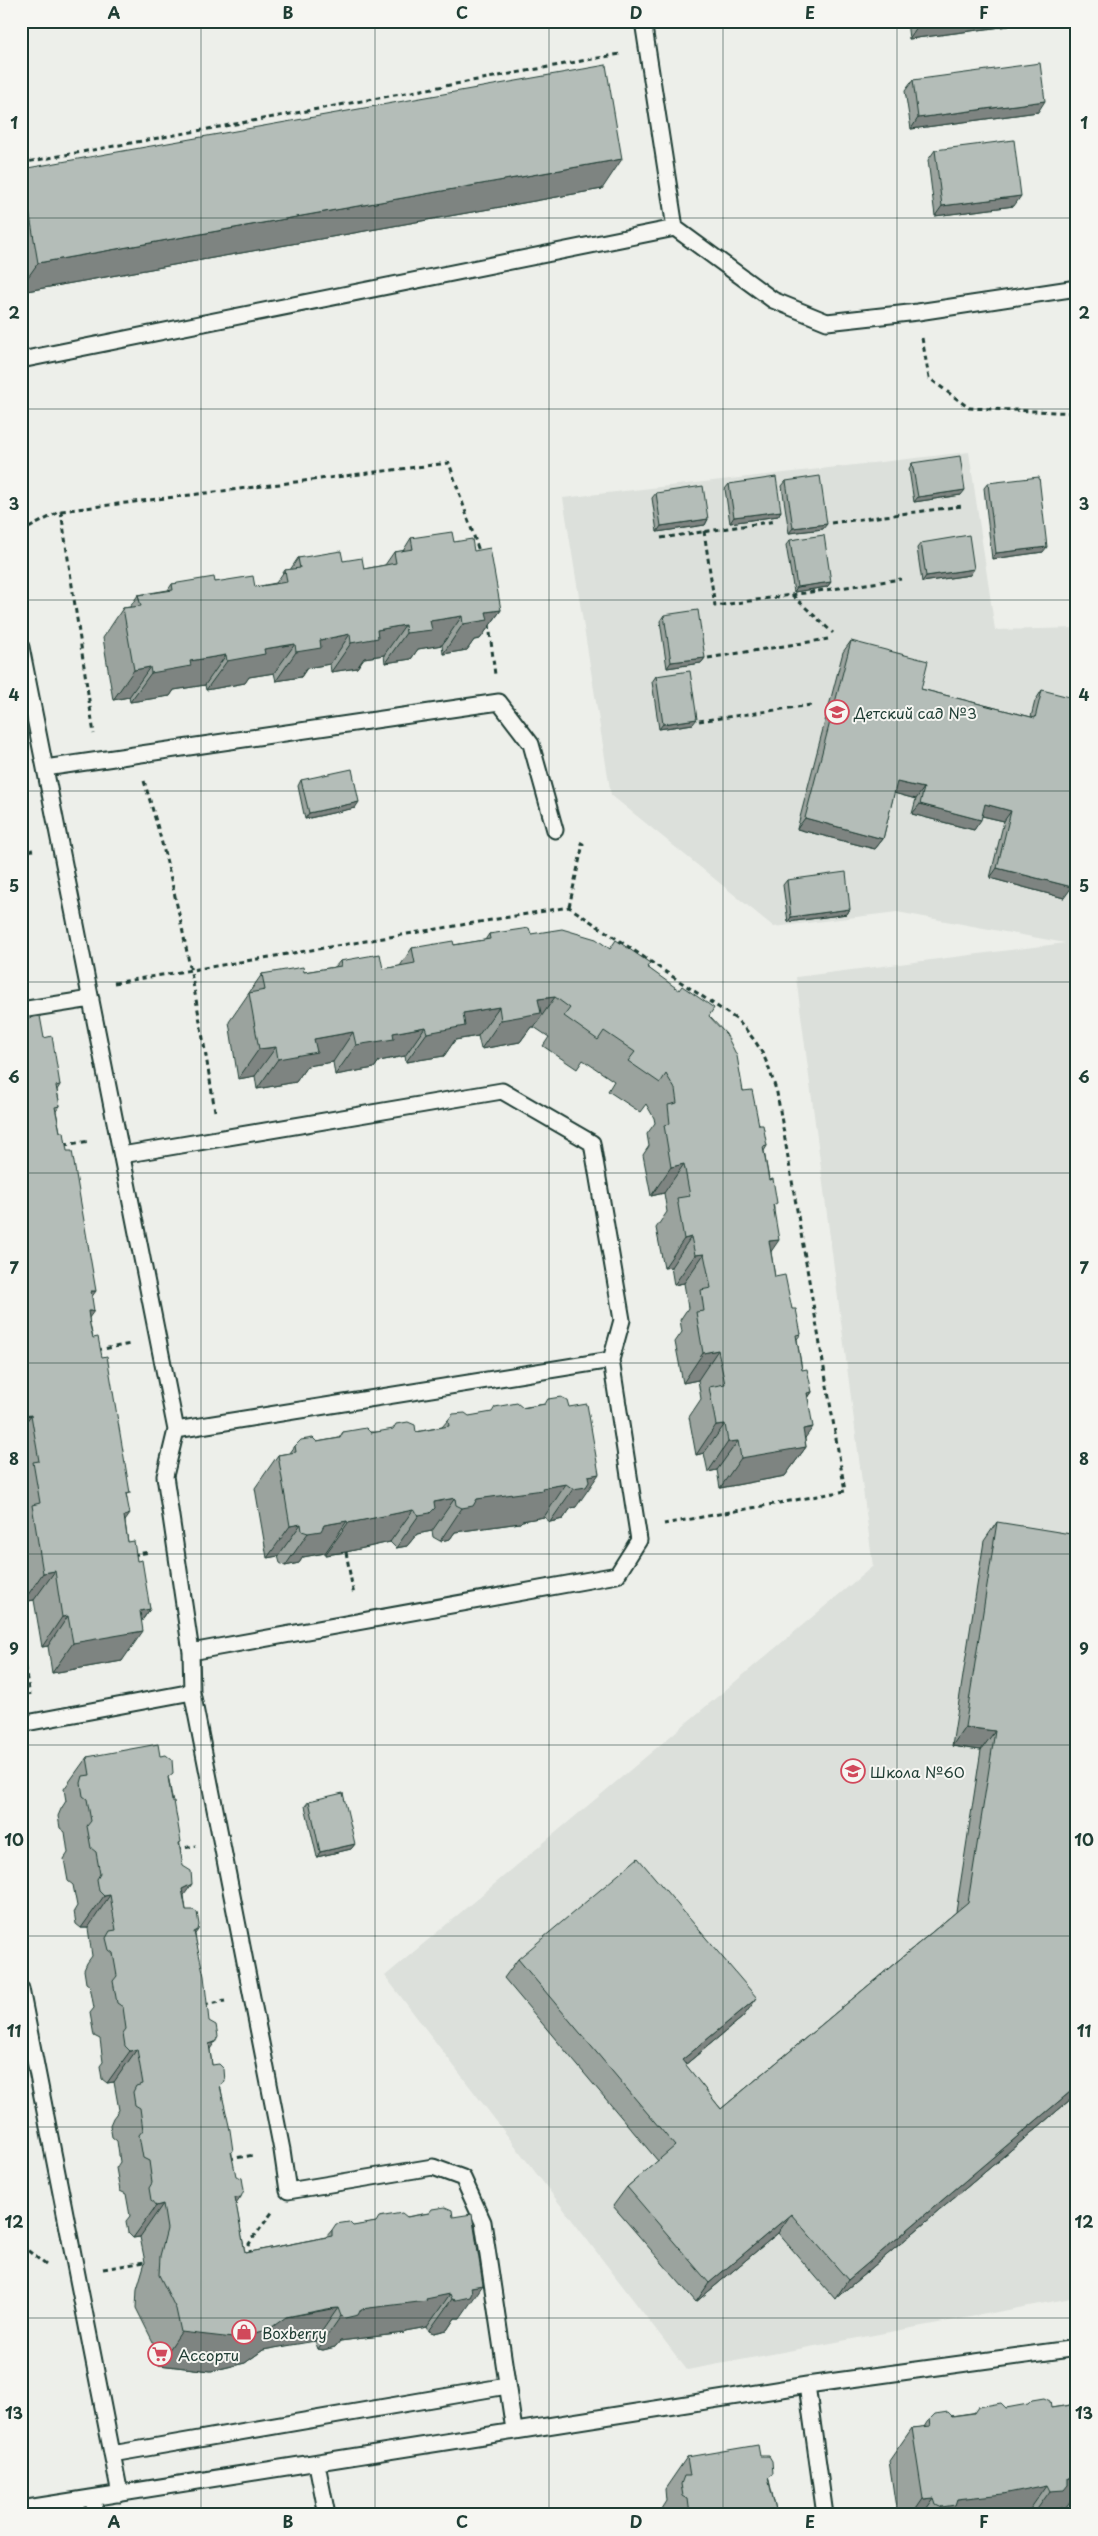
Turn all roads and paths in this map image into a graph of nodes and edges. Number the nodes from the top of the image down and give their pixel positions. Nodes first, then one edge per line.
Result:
1 (643, 21) edge
2 (648, 48) junction
3 (21, 163) edge
4 (675, 228) junction
5 (1077, 288) edge
6 (918, 312) junction
7 (21, 360) edge
8 (1077, 413) edge
9 (962, 506) dead end
10 (61, 511) junction
11 (776, 521) edge
12 (831, 523) dead end
13 (704, 531) junction
14 (21, 532) edge
15 (661, 538) dead end
16 (482, 559) edge
17 (901, 579) dead end
18 (792, 595) junction
19 (488, 616) edge
20 (833, 633) dead end
21 (828, 639) dead end
22 (21, 647) edge
23 (708, 658) dead end
24 (498, 702) junction
25 (811, 705) dead end
26 (699, 721) edge
27 (136, 756) junction
28 (98, 762) junction
29 (45, 768) junction
30 (555, 830) joint
31 (569, 908) dead end
32 (91, 999) junction
33 (21, 1010) edge
34 (118, 1136) junction
35 (220, 1139) junction
36 (55, 1147) edge
37 (122, 1156) junction
38 (158, 1339) junction
39 (89, 1351) edge
40 (611, 1360) junction
41 (176, 1430) junction
42 (176, 1547) junction
43 (346, 1552) edge
44 (132, 1555) edge
45 (358, 1621) junction
46 (21, 1649) edge
47 (190, 1652) junction
48 (192, 1692) junction
49 (28, 1723) edge
50 (221, 1842) junction
51 (174, 1850) edge
52 (21, 1989) edge
53 (250, 1997) junction
54 (198, 2006) edge
55 (282, 2150) junction
56 (226, 2160) edge
57 (288, 2191) junction
58 (249, 2244) junction
59 (241, 2246) edge
60 (252, 2261) edge
61 (144, 2262) dead end
62 (77, 2274) junction
63 (1077, 2348) edge
64 (807, 2385) junction
65 (508, 2386) junction
66 (514, 2430) junction
67 (112, 2454) junction
68 (317, 2464) junction
69 (120, 2494) junction
70 (92, 2498) junction
71 (21, 2509) edge
72 (96, 2515) edge
73 (327, 2515) edge
74 (825, 2515) edge

1 - 2 lane
2 - 3 path
2 - 4 lane
4 - 6 lane
4 - 7 lane
5 - 6 lane
6 - 8 path
9 - 12 path
10 - 14 path
10 - 16 path
10 - 28 path
11 - 13 path
13 - 15 path
13 - 18 path
17 - 18 path
18 - 20 path
19 - 24 path
21 - 23 path
22 - 29 lane
24 - 27 lane
24 - 30 lane
25 - 26 path
27 - 28 lane
27 - 35 path
28 - 29 lane
29 - 32 lane
30 - 31 path
32 - 33 lane
32 - 34 lane
34 - 36 path
34 - 37 lane
35 - 37 lane
35 - 40 lane
37 - 38 lane
38 - 39 path
38 - 41 lane
40 - 41 lane
40 - 45 lane
41 - 42 lane
42 - 44 path
42 - 47 lane
43 - 45 path
45 - 47 lane
46 - 49 path
47 - 48 lane
48 - 49 lane
48 - 50 lane
50 - 51 path
50 - 53 lane
52 - 62 lane
53 - 54 path
53 - 55 lane
55 - 56 path
55 - 57 lane
57 - 58 path
57 - 65 lane
58 - 59 path
58 - 60 path
61 - 62 path
62 - 67 lane
63 - 64 lane
64 - 66 lane
64 - 74 lane
65 - 66 lane
65 - 67 lane
66 - 68 lane
67 - 69 lane
68 - 69 lane
68 - 73 lane
69 - 70 lane
70 - 71 lane
70 - 72 lane

